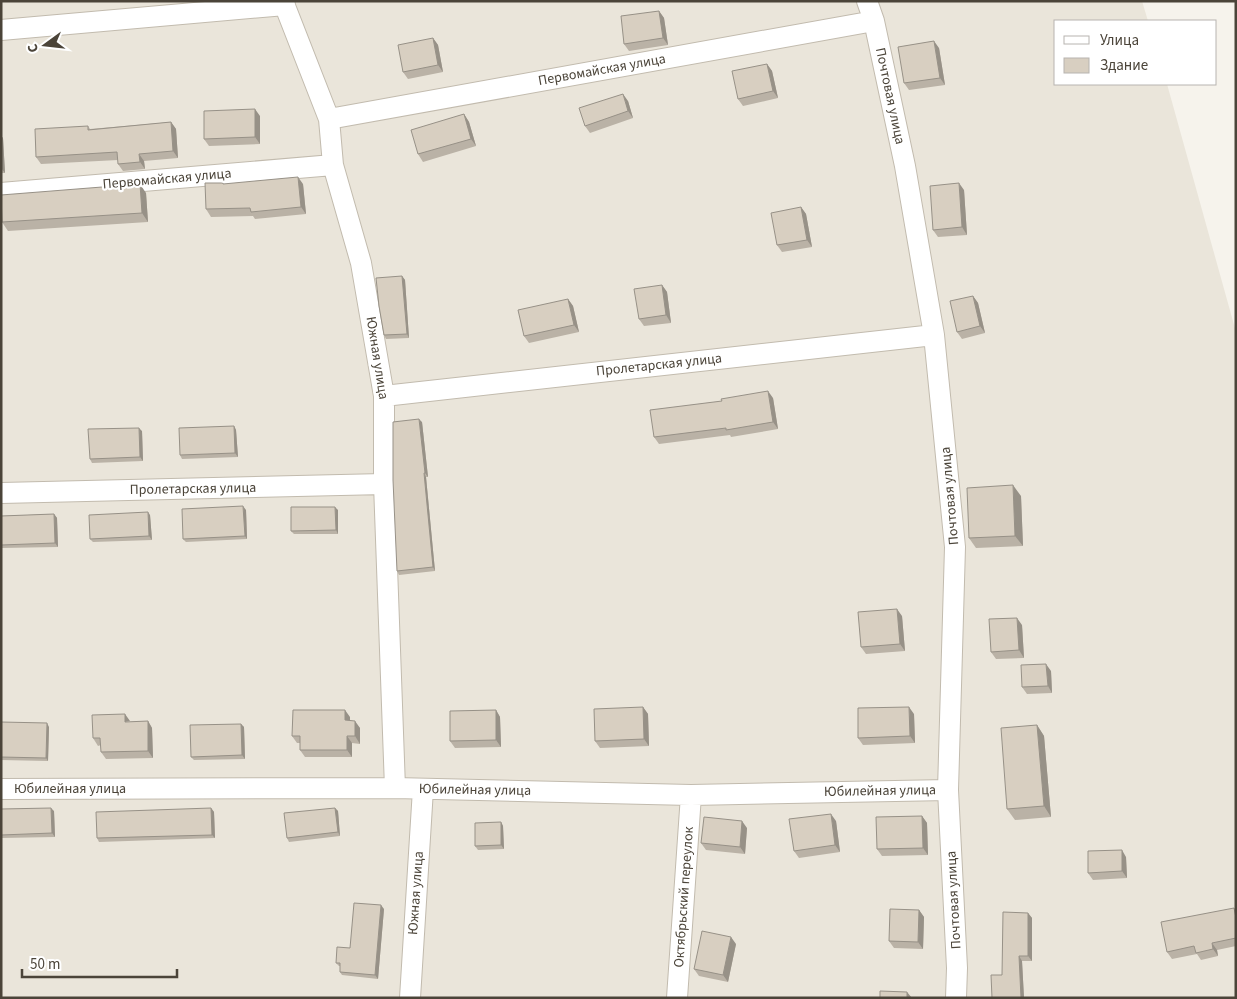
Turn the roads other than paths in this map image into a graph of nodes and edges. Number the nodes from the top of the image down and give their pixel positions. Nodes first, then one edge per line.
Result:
1 (867, 1) edge
2 (284, 3) edge
3 (874, 21) junction
4 (1, 30) edge
5 (329, 119) junction
6 (333, 165) junction
7 (1, 194) edge
8 (934, 335) junction
9 (384, 396) junction
10 (384, 484) junction
11 (1, 494) edge
12 (395, 788) junction
13 (1, 789) edge
14 (423, 789) junction
15 (948, 790) junction
16 (692, 795) junction
17 (410, 998) edge
18 (677, 998) edge
19 (956, 998) edge

1 - 3 street, Почтовая улица
2 - 4 street
2 - 5 street, Южная улица
3 - 5 street, Первомайская улица
3 - 8 street, Почтовая улица
5 - 6 street, Южная улица
6 - 7 street, Первомайская улица
6 - 9 street, Южная улица
8 - 9 street, Пролетарская улица
8 - 15 street, Почтовая улица
9 - 10 street, Южная улица
10 - 11 street, Пролетарская улица
10 - 12 street, Южная улица
12 - 13 street, Юбилейная улица
12 - 14 street, Юбилейная улица
14 - 16 street, Юбилейная улица
14 - 17 street, Южная улица
15 - 16 street, Юбилейная улица
15 - 19 street, Почтовая улица
16 - 18 street, Октябрьский переулок

